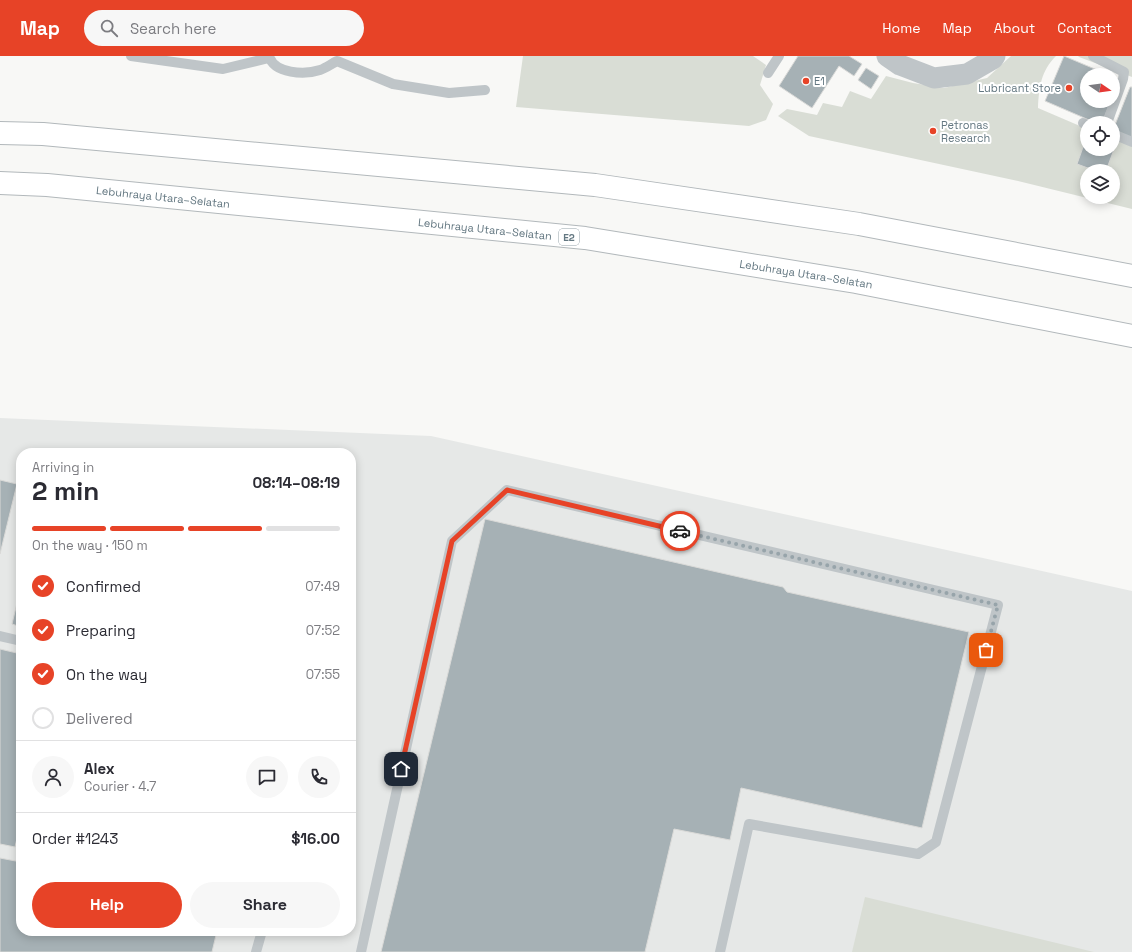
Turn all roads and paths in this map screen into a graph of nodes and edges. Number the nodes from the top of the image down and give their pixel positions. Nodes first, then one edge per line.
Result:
1 (131, 56) edge
2 (779, 56) edge
3 (887, 56) edge
4 (995, 56) edge
5 (1093, 56) edge
6 (269, 57) edge
7 (338, 58) edge
8 (768, 73) dead end
9 (1128, 74) edge
10 (485, 90) dead end
11 (1110, 116) edge
12 (0, 133) edge
13 (1120, 137) edge
14 (1132, 142) edge
15 (0, 184) edge
16 (1132, 276) edge
17 (1132, 336) edge
18 (0, 636) edge
19 (16, 640) edge
20 (261, 936) edge
21 (256, 952) edge
22 (361, 952) edge
23 (720, 952) edge

1 - 6 lane
2 - 8 lane
3 - 4 street
5 - 9 lane
6 - 7 lane
7 - 10 lane
9 - 11 lane
12 - 16 highway
13 - 14 lane
15 - 17 highway, Lebuhraya Utara–Selatan / E2
18 - 19 lane
20 - 21 lane
22 - 23 lane

